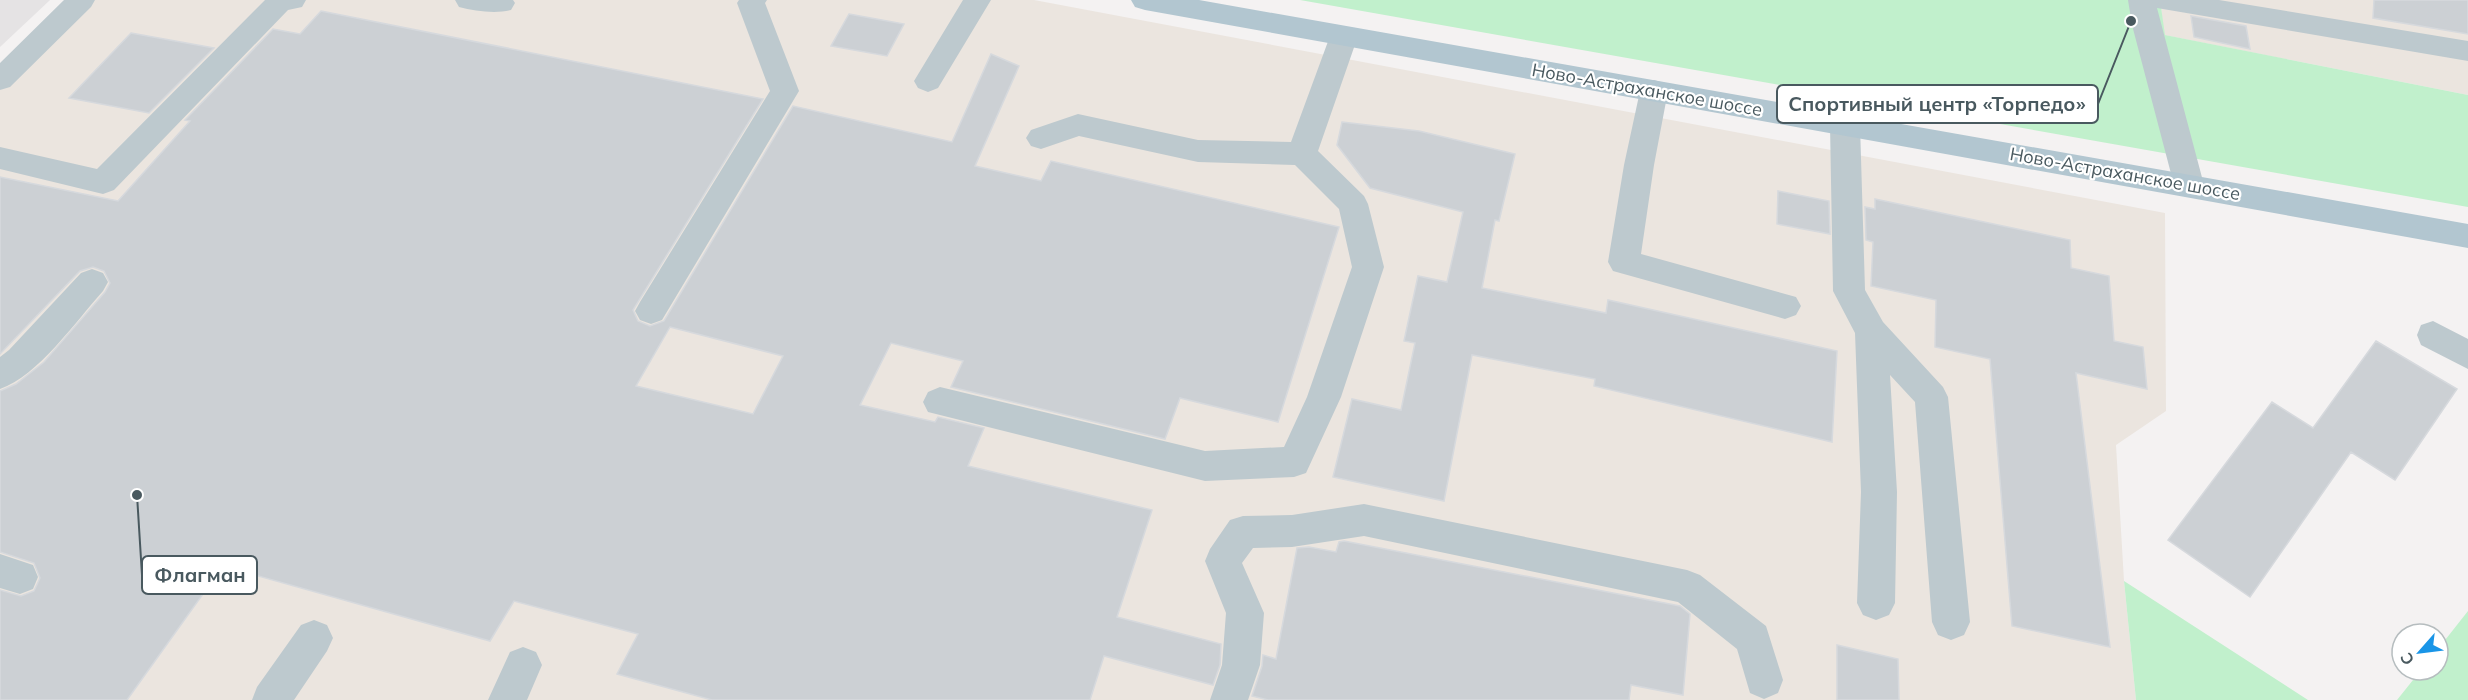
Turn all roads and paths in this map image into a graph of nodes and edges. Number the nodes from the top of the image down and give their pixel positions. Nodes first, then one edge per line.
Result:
1 (81, 0) edge
2 (292, 0) edge
3 (469, 0) edge
4 (753, 0) edge
5 (977, 0) edge
6 (1145, 0) edge
7 (2142, 0) edge
8 (2161, 0) edge
9 (501, 3) dead end
10 (1344, 36) junction
11 (2468, 51) edge
12 (0, 80) edge
13 (928, 81) dead end
14 (1654, 91) junction
15 (1845, 125) junction
16 (1041, 138) dead end
17 (1302, 154) junction
18 (0, 158) edge
19 (2190, 185) junction
20 (2468, 236) edge
21 (93, 282) dead end
22 (1785, 306) dead end
23 (651, 311) dead end
24 (1871, 332) junction
25 (2433, 335) dead end
26 (2468, 355) edge
27 (0, 375) edge
28 (940, 402) dead end
29 (1875, 603) dead end
30 (1951, 622) dead end
31 (314, 638) dead end
32 (523, 665) dead end
33 (1764, 680) dead end
34 (271, 700) edge
35 (507, 700) edge
36 (1229, 700) edge

1 - 12 street
2 - 18 street
3 - 9 street
4 - 23 street
5 - 13 street
6 - 10 main road, Ново-Астраханское шоссе
7 - 19 street
8 - 11 street
10 - 14 main road, Ново-Астраханское шоссе
10 - 17 street
14 - 15 main road, Ново-Астраханское шоссе
14 - 22 street
15 - 19 main road, Ново-Астраханское шоссе
15 - 24 street
16 - 17 street
17 - 28 street
19 - 20 main road, Ново-Астраханское шоссе
21 - 27 street
24 - 29 street
24 - 30 street
25 - 26 street
31 - 34 street
32 - 35 street
33 - 36 street

